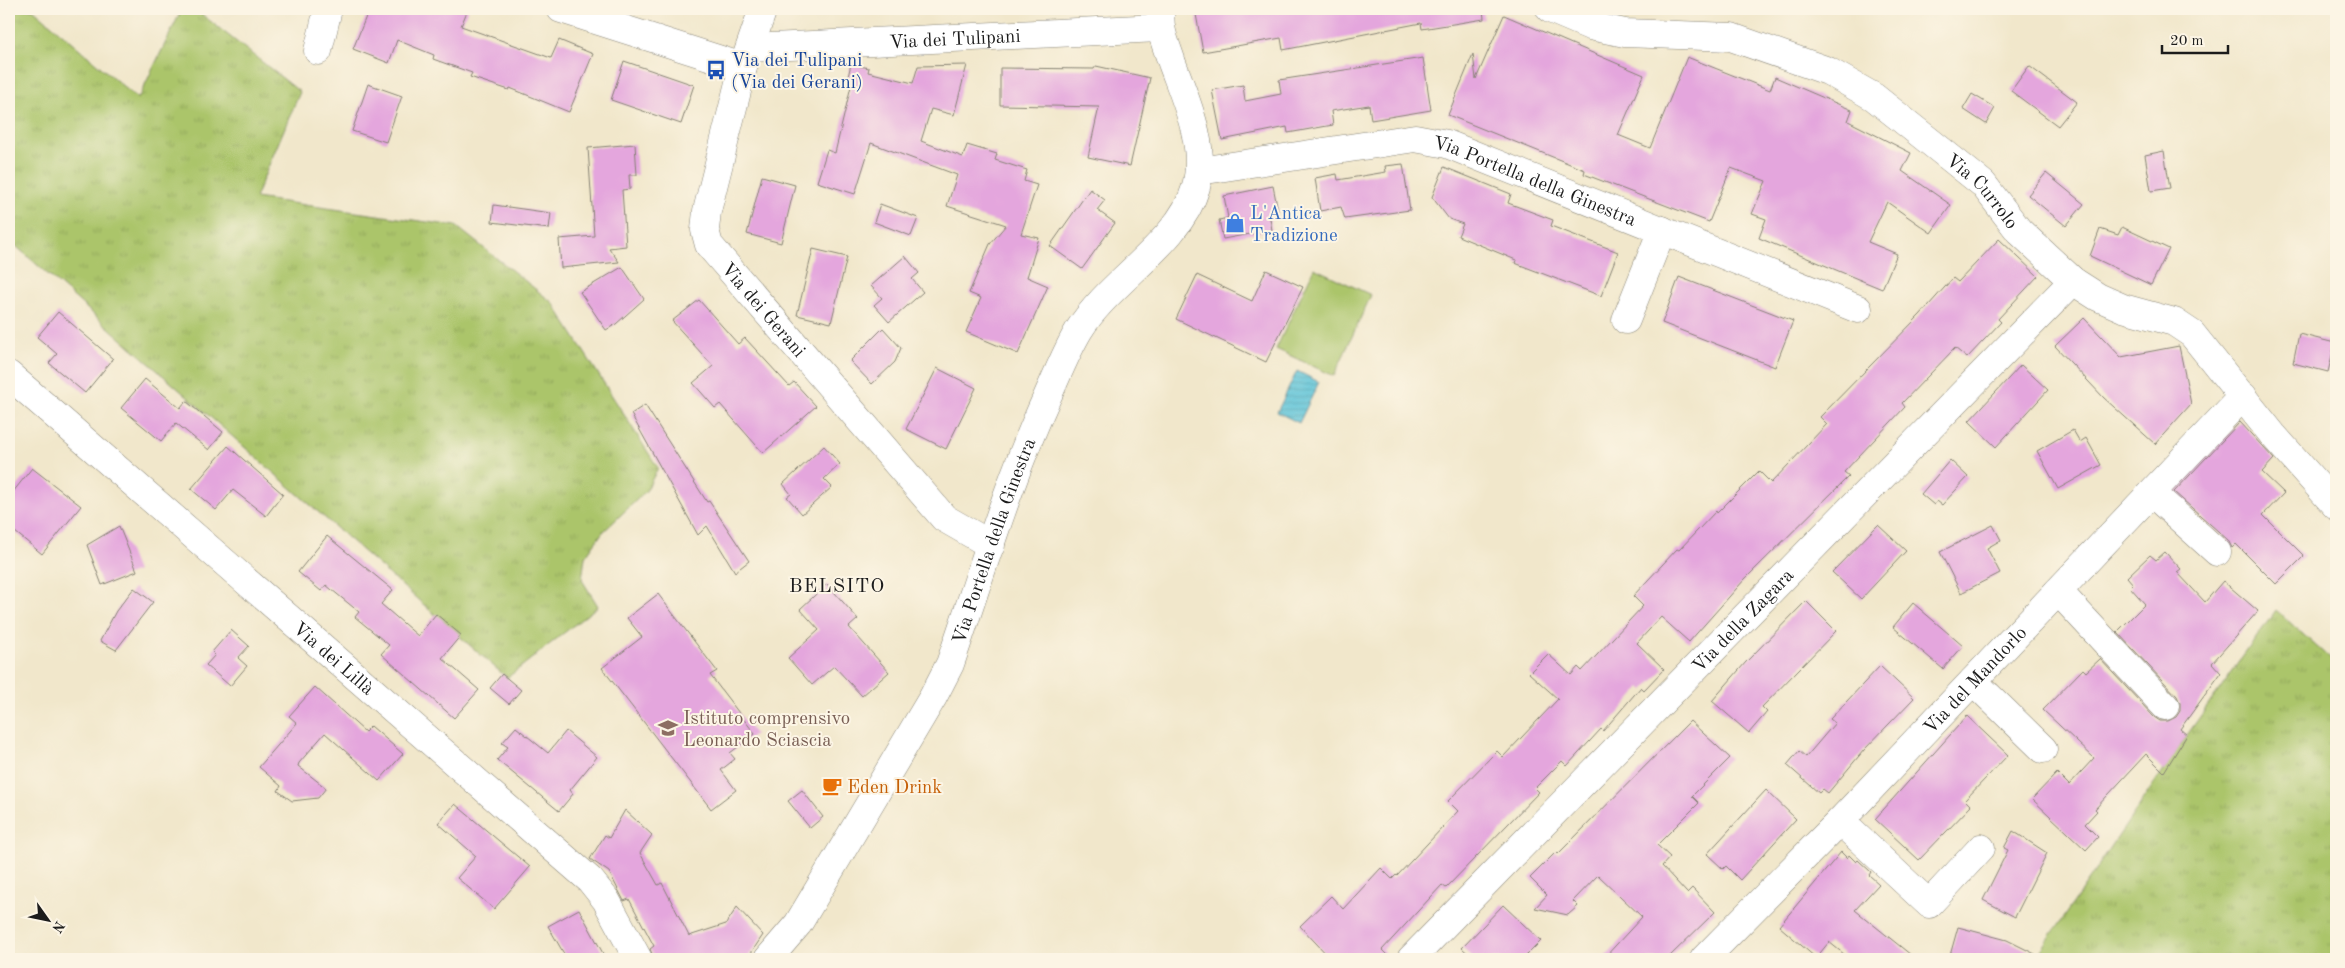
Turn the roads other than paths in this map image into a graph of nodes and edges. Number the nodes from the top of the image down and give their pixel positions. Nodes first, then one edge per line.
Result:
1 (328, 9) edge
2 (561, 9) edge
3 (763, 9) edge
4 (1550, 9) edge
5 (1160, 18) edge
6 (1605, 19) edge
7 (318, 51) dead end
8 (747, 57) junction
9 (1199, 171) junction
10 (1662, 230) junction
11 (2073, 281) junction
12 (1858, 308) dead end
13 (1626, 320) dead end
14 (9, 375) edge
15 (2243, 396) junction
16 (2152, 492) junction
17 (2336, 506) edge
18 (991, 545) junction
19 (2217, 552) dead end
20 (2058, 591) junction
21 (1973, 681) junction
22 (2166, 706) dead end
23 (2043, 749) dead end
24 (1840, 821) junction
25 (1981, 848) dead end
26 (798, 924) junction
27 (638, 959) edge
28 (768, 959) edge
29 (787, 959) edge
30 (1411, 959) edge
31 (1704, 959) edge

1 - 7 street
2 - 8 street, Via dei Tulipani
3 - 8 street, Via dei Gerani
4 - 6 street, Via Currolo
5 - 8 street, Via dei Tulipani
5 - 9 street, Via Portella della Ginestra
6 - 11 street, Via Currolo
8 - 18 street, Via dei Gerani
9 - 10 street, Via Portella della Ginestra
9 - 18 street, Via Portella della Ginestra
10 - 12 street, Via Portella della Ginestra
10 - 13 street
11 - 15 street, Via Currolo
11 - 30 street, Via della Zagara
14 - 27 street, Via dei Lillà
15 - 16 street, Via del Mandorlo
15 - 17 street, Via Currolo
16 - 19 street
16 - 20 street, Via del Mandorlo
18 - 26 street, Via Portella della Ginestra
20 - 21 street, Via del Mandorlo
20 - 22 street
21 - 23 street
21 - 24 street, Via del Mandorlo
24 - 25 street
24 - 31 street, Via del Mandorlo
26 - 28 street
26 - 29 street

